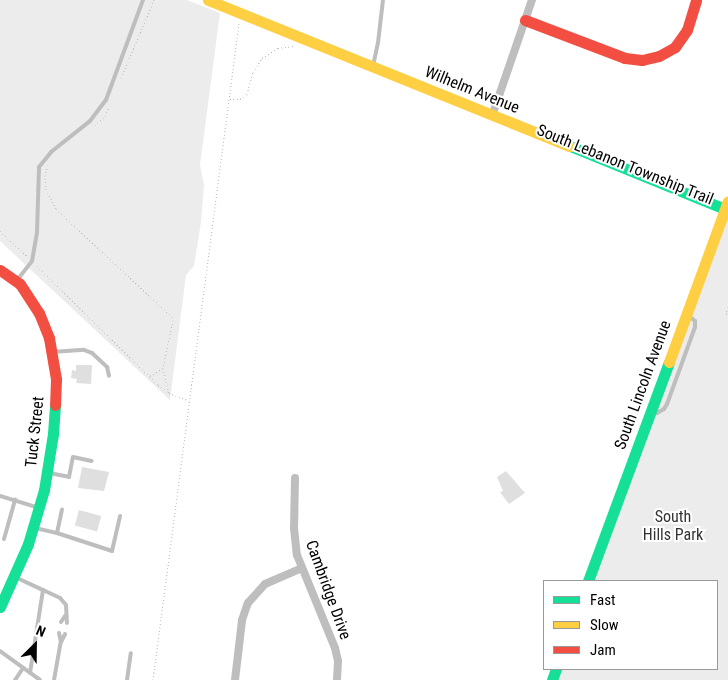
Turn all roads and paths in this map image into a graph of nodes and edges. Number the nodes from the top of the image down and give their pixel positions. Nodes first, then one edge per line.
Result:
1 (143, 0) edge
2 (208, 0) edge
3 (383, 0) edge
4 (532, 0) edge
5 (696, 0) edge
6 (525, 20) junction
7 (238, 34) dead end
8 (299, 46) dead end
9 (372, 68) junction
10 (229, 99) junction
11 (492, 116) junction
12 (46, 189) dead end
13 (726, 205) edge
14 (0, 231) edge
15 (32, 261) junction
16 (0, 270) edge
17 (16, 281) junction
18 (728, 307) edge
19 (728, 314) edge
20 (52, 352) junction
21 (164, 368) junction
22 (109, 376) dead end
23 (150, 376) junction
24 (169, 393) junction
25 (190, 400) junction
26 (92, 461) dead end
27 (47, 473) junction
28 (295, 478) dead end
29 (0, 496) edge
30 (15, 500) junction
31 (39, 508) junction
32 (62, 510) dead end
33 (120, 516) dead end
34 (33, 528) junction
35 (57, 533) junction
36 (4, 539) dead end
37 (302, 568) junction
38 (15, 577) junction
39 (588, 580) edge
40 (43, 590) junction
41 (0, 607) edge
42 (65, 616) junction
43 (61, 622) dead end
44 (66, 623) dead end
45 (60, 633) dead end
46 (65, 634) dead end
47 (61, 642) junction
48 (2, 653) edge
49 (131, 653) dead end
50 (0, 660) edge
51 (23, 668) junction
52 (30, 673) junction
53 (15, 680) edge
54 (40, 680) edge
55 (54, 680) edge
56 (127, 680) edge
57 (154, 680) edge
58 (234, 680) edge
59 (337, 680) edge

1 - 15 lane
2 - 9 street, Wilhelm Avenue
3 - 9 lane
4 - 6 street
5 - 6 street
6 - 11 street
7 - 10 path
8 - 10 path
9 - 11 street, Wilhelm Avenue
10 - 25 path
11 - 13 street, Wilhelm Avenue
12 - 21 path
13 - 39 street, South Lincoln Avenue
14 - 15 path
15 - 17 lane
15 - 23 path
16 - 17 street, Tuck Street
17 - 20 street, Tuck Street
18 - 19 path
20 - 22 lane
20 - 27 street, Tuck Street
21 - 23 path
21 - 24 path
23 - 24 path
24 - 25 path
25 - 57 path
26 - 27 lane
27 - 31 street, Tuck Street
28 - 37 street, Cambridge Drive
29 - 30 lane
30 - 31 lane
30 - 36 lane
31 - 34 street, Tuck Street
32 - 35 lane
33 - 35 lane
34 - 35 lane
34 - 38 street, Tuck Street
37 - 58 street
37 - 59 street, Cambridge Drive
38 - 40 lane
38 - 41 street, Tuck Street
40 - 42 lane
40 - 52 lane
42 - 43 lane
42 - 44 lane
45 - 47 lane
46 - 47 lane
47 - 55 lane
48 - 50 lane
48 - 51 lane
49 - 56 lane
51 - 52 lane
51 - 53 lane
52 - 54 lane

